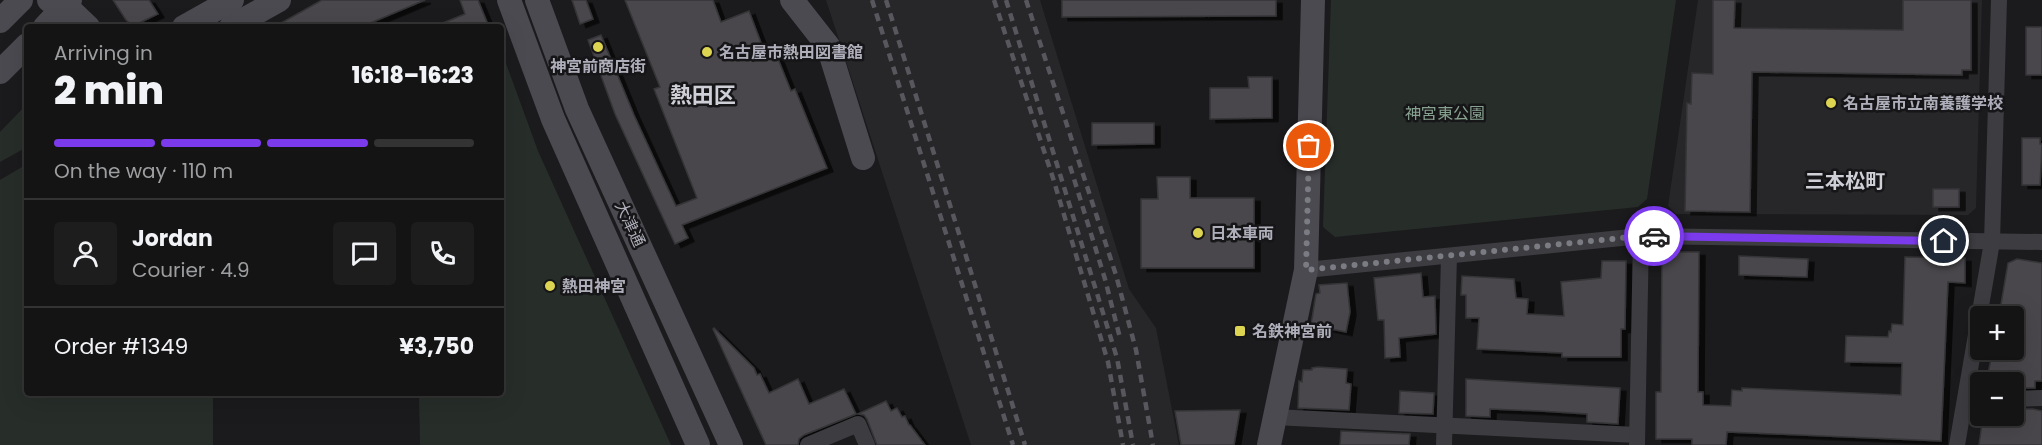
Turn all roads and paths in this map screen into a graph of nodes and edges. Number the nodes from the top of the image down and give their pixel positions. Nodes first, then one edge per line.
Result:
1 (21, 0) edge
2 (31, 0) edge
3 (232, 0) edge
4 (279, 0) edge
5 (509, 0) edge
6 (537, 0) edge
7 (792, 0) edge
8 (1313, 0) edge
9 (1999, 0) edge
10 (62, 2) edge
11 (0, 21) edge
12 (43, 24) edge
13 (46, 24) edge
14 (85, 24) edge
15 (189, 24) edge
16 (236, 24) edge
17 (24, 48) edge
18 (0, 72) edge
19 (863, 158) dead end
20 (1641, 236) junction
21 (1992, 242) junction
22 (2042, 242) edge
23 (1449, 256) junction
24 (1306, 270) junction
25 (1976, 372) edge
26 (2042, 398) edge
27 (2024, 399) edge
28 (1970, 406) edge
29 (1274, 417) junction
30 (1445, 426) junction
31 (1637, 440) edge
32 (698, 445) edge
33 (731, 445) edge
34 (808, 445) edge
35 (867, 445) edge
36 (1269, 445) edge
37 (1444, 445) edge
38 (1957, 445) edge

1 - 11 main road
2 - 12 main road
3 - 15 main road
4 - 16 main road
5 - 32 main road, 大津通
6 - 33 main road, 大津通
7 - 19 main road
8 - 24 main road
9 - 21 street
10 - 13 main road
10 - 14 main road
17 - 18 main road
20 - 21 street
20 - 23 street
20 - 31 street
21 - 22 street
21 - 25 street
23 - 24 street
23 - 30 street
24 - 29 main road
26 - 27 street
28 - 38 street
29 - 30 street
29 - 36 main road
30 - 31 street
30 - 37 street
34 - 35 street

